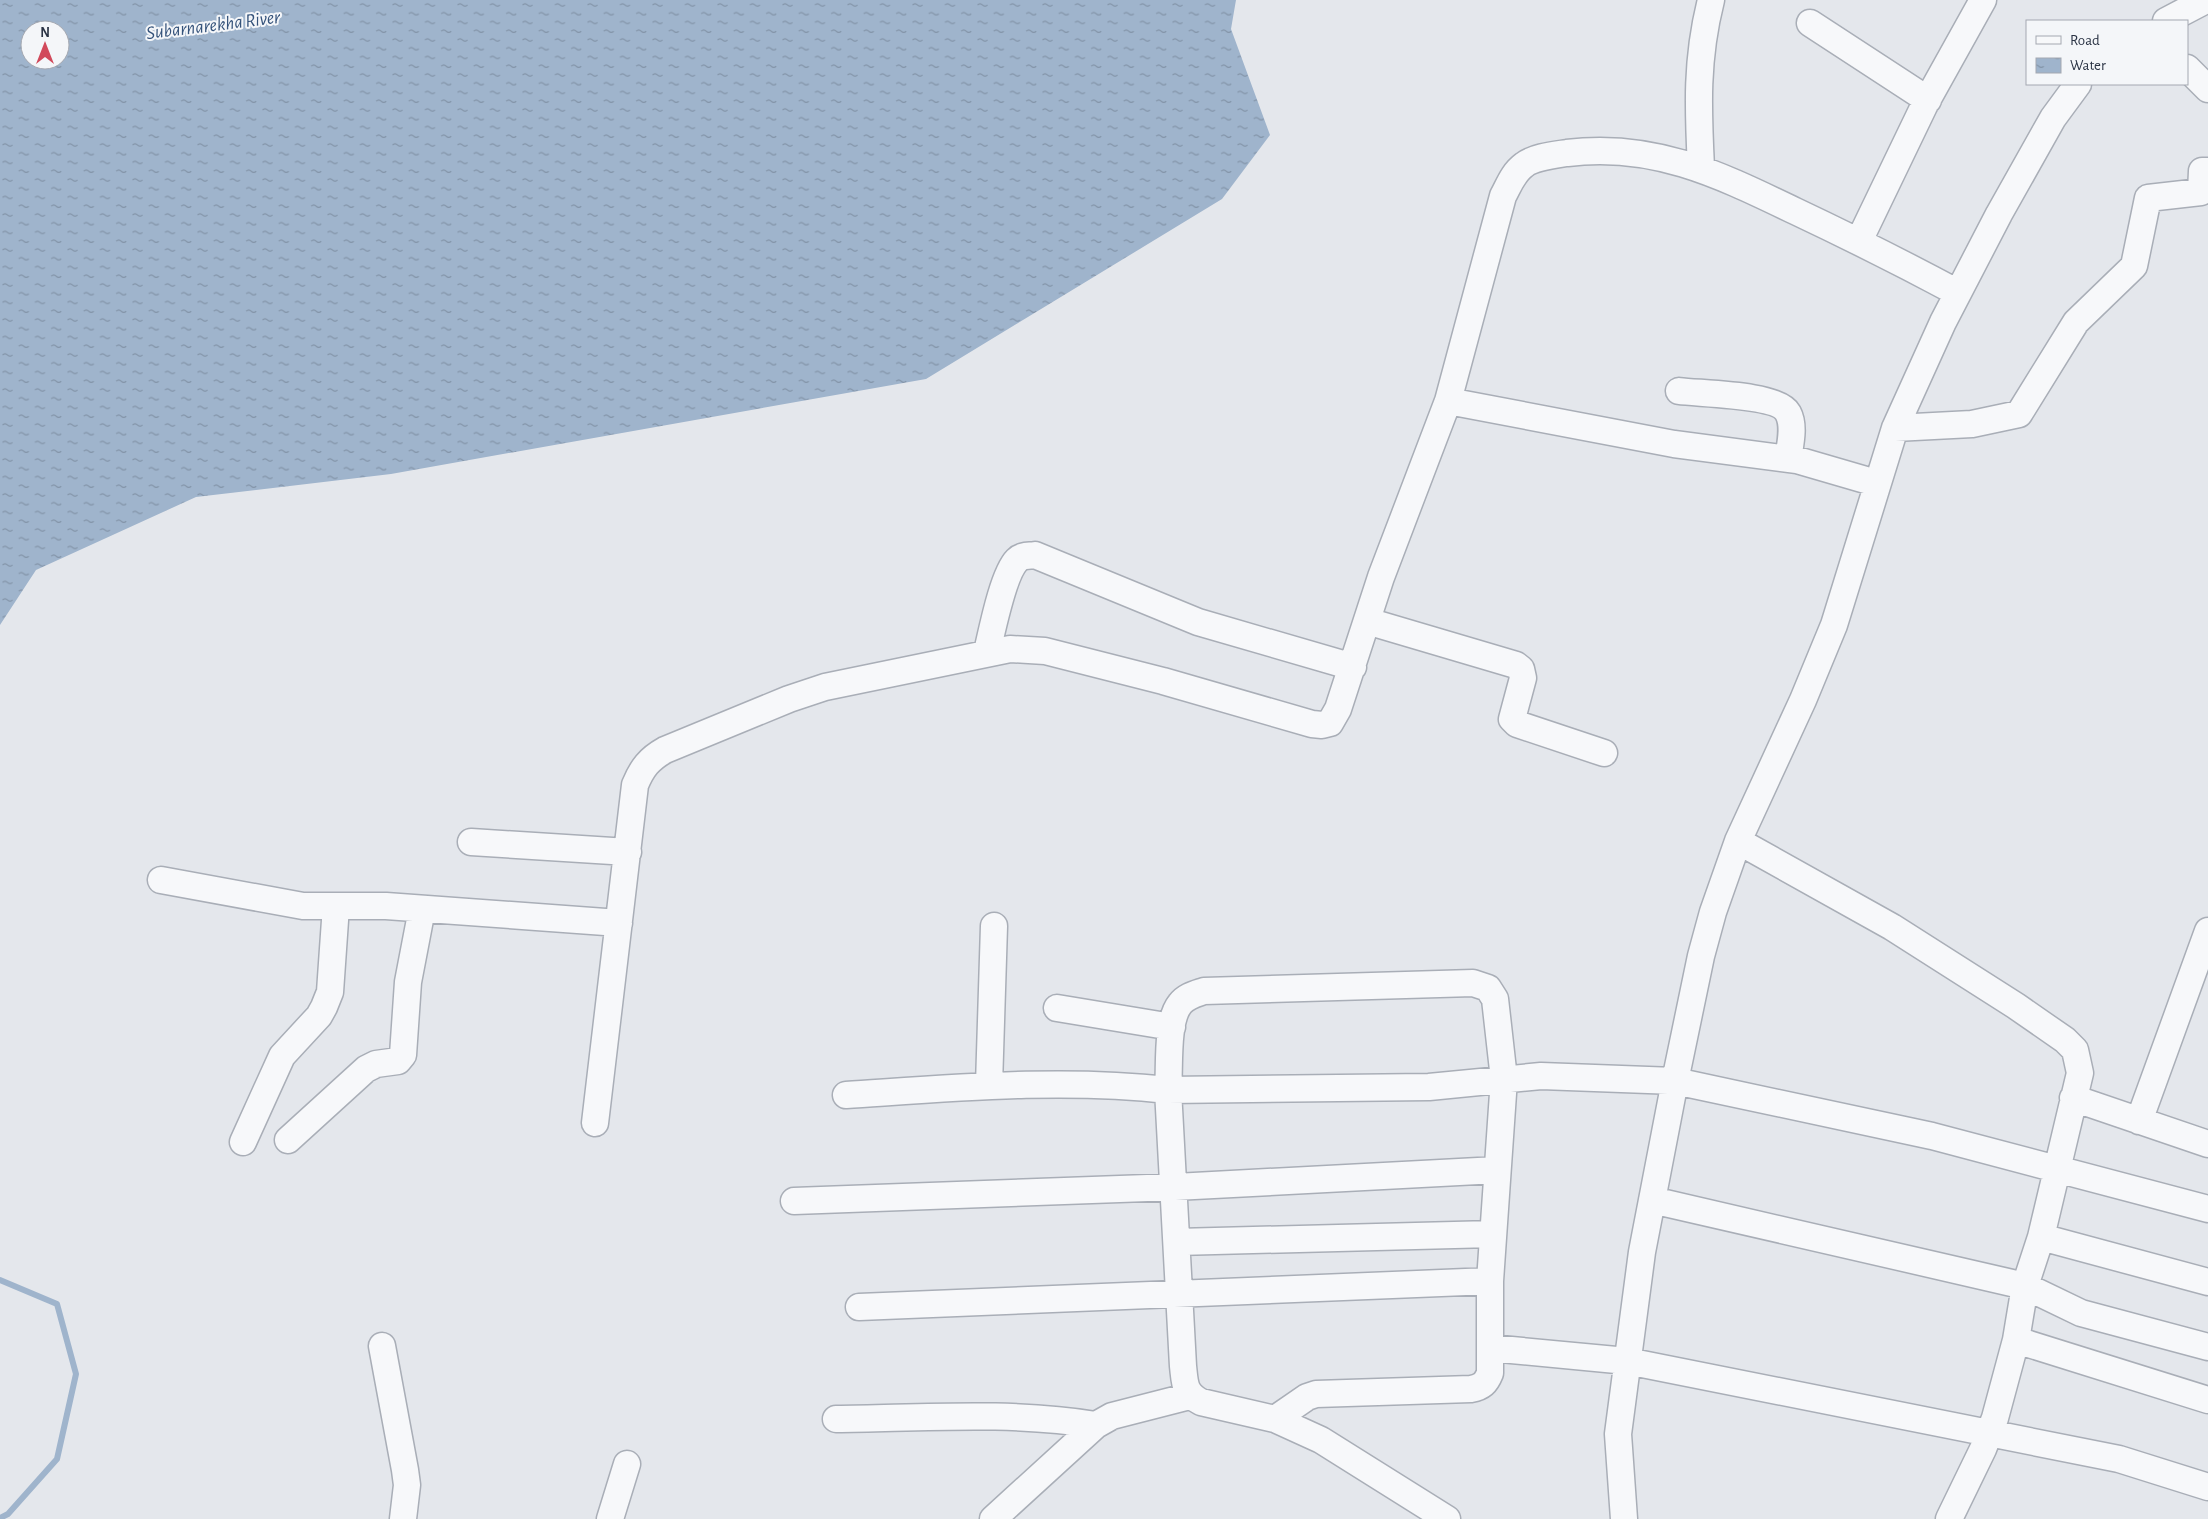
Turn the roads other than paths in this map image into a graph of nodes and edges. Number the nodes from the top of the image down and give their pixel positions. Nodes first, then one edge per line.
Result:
1 (1711, 0) edge
2 (1984, 0) edge
3 (2206, 0) edge
4 (2168, 20) edge
5 (1810, 23) dead end
6 (2188, 69) edge
7 (2077, 85) edge
8 (2208, 89) edge
9 (1928, 100) junction
10 (1701, 168) junction
11 (2208, 171) edge
12 (1859, 241) junction
13 (1958, 293) junction
14 (1679, 392) dead end
15 (1448, 401) junction
16 (1895, 428) junction
17 (1788, 459) junction
18 (1876, 482) junction
19 (1367, 621) junction
20 (986, 652) junction
21 (1353, 667) junction
22 (1604, 754) dead end
23 (1738, 841) junction
24 (471, 842) dead end
25 (628, 852) junction
26 (161, 880) dead end
27 (336, 906) junction
28 (422, 909) junction
29 (619, 923) junction
30 (994, 926) dead end
31 (2208, 931) edge
32 (1057, 1008) dead end
33 (1172, 1027) junction
34 (1504, 1079) junction
35 (1675, 1081) junction
36 (989, 1085) junction
37 (1168, 1090) junction
38 (846, 1095) dead end
39 (2073, 1098) junction
40 (2139, 1121) junction
41 (595, 1122) dead end
42 (288, 1140) dead end
43 (243, 1142) dead end
44 (2208, 1144) edge
45 (2057, 1168) junction
46 (1497, 1170) junction
47 (1175, 1187) junction
48 (1652, 1200) junction
49 (794, 1201) dead end
50 (2208, 1209) edge
51 (1492, 1234) junction
52 (2040, 1237) junction
53 (1177, 1242) junction
54 (1490, 1281) junction
55 (2208, 1282) edge
56 (2025, 1286) junction
57 (1180, 1295) junction
58 (859, 1307) dead end
59 (2016, 1340) junction
60 (382, 1346) dead end
61 (2208, 1347) edge
62 (1490, 1348) junction
63 (1627, 1361) junction
64 (1190, 1396) junction
65 (2208, 1400) edge
66 (836, 1419) dead end
67 (1276, 1419) junction
68 (1096, 1425) junction
69 (1989, 1432) junction
70 (627, 1464) dead end
71 (2208, 1487) edge
72 (403, 1519) edge
73 (610, 1519) edge
74 (993, 1519) edge
75 (1447, 1519) edge
76 (1624, 1519) edge
77 (1949, 1519) edge

1 - 10 street
2 - 9 street
3 - 4 street
5 - 9 street
6 - 8 street
7 - 13 street
9 - 12 street
10 - 12 street
10 - 15 street
11 - 16 street
12 - 13 street
13 - 16 street
14 - 17 street
15 - 17 street
15 - 19 street
16 - 18 street
17 - 18 street
18 - 23 street
19 - 21 street
19 - 22 street
20 - 21 street
20 - 21 street
20 - 25 street
23 - 35 street
23 - 39 street
24 - 25 street
25 - 29 street
26 - 27 street
27 - 28 street
27 - 43 street
28 - 29 street
28 - 42 street
29 - 41 street
30 - 36 street
31 - 40 street
32 - 33 street
33 - 34 street
33 - 37 street
34 - 35 street
34 - 37 street
34 - 46 street
35 - 45 street
35 - 48 street
36 - 37 street
36 - 38 street
37 - 47 street
39 - 40 street
39 - 45 street
40 - 44 street
45 - 50 street
45 - 52 street
46 - 47 street
46 - 51 street
47 - 49 street
47 - 53 street
48 - 56 street
48 - 63 street
51 - 53 street
51 - 54 street
52 - 55 street
52 - 56 street
53 - 57 street
54 - 57 street
54 - 62 street
56 - 59 street
56 - 61 street
57 - 58 street
57 - 64 street
59 - 65 street
59 - 69 street
60 - 72 street
62 - 63 street
62 - 67 street
63 - 69 street
63 - 76 street
64 - 67 street
64 - 68 street
66 - 68 street
67 - 75 street
68 - 74 street
69 - 71 street
69 - 77 street
70 - 73 street

